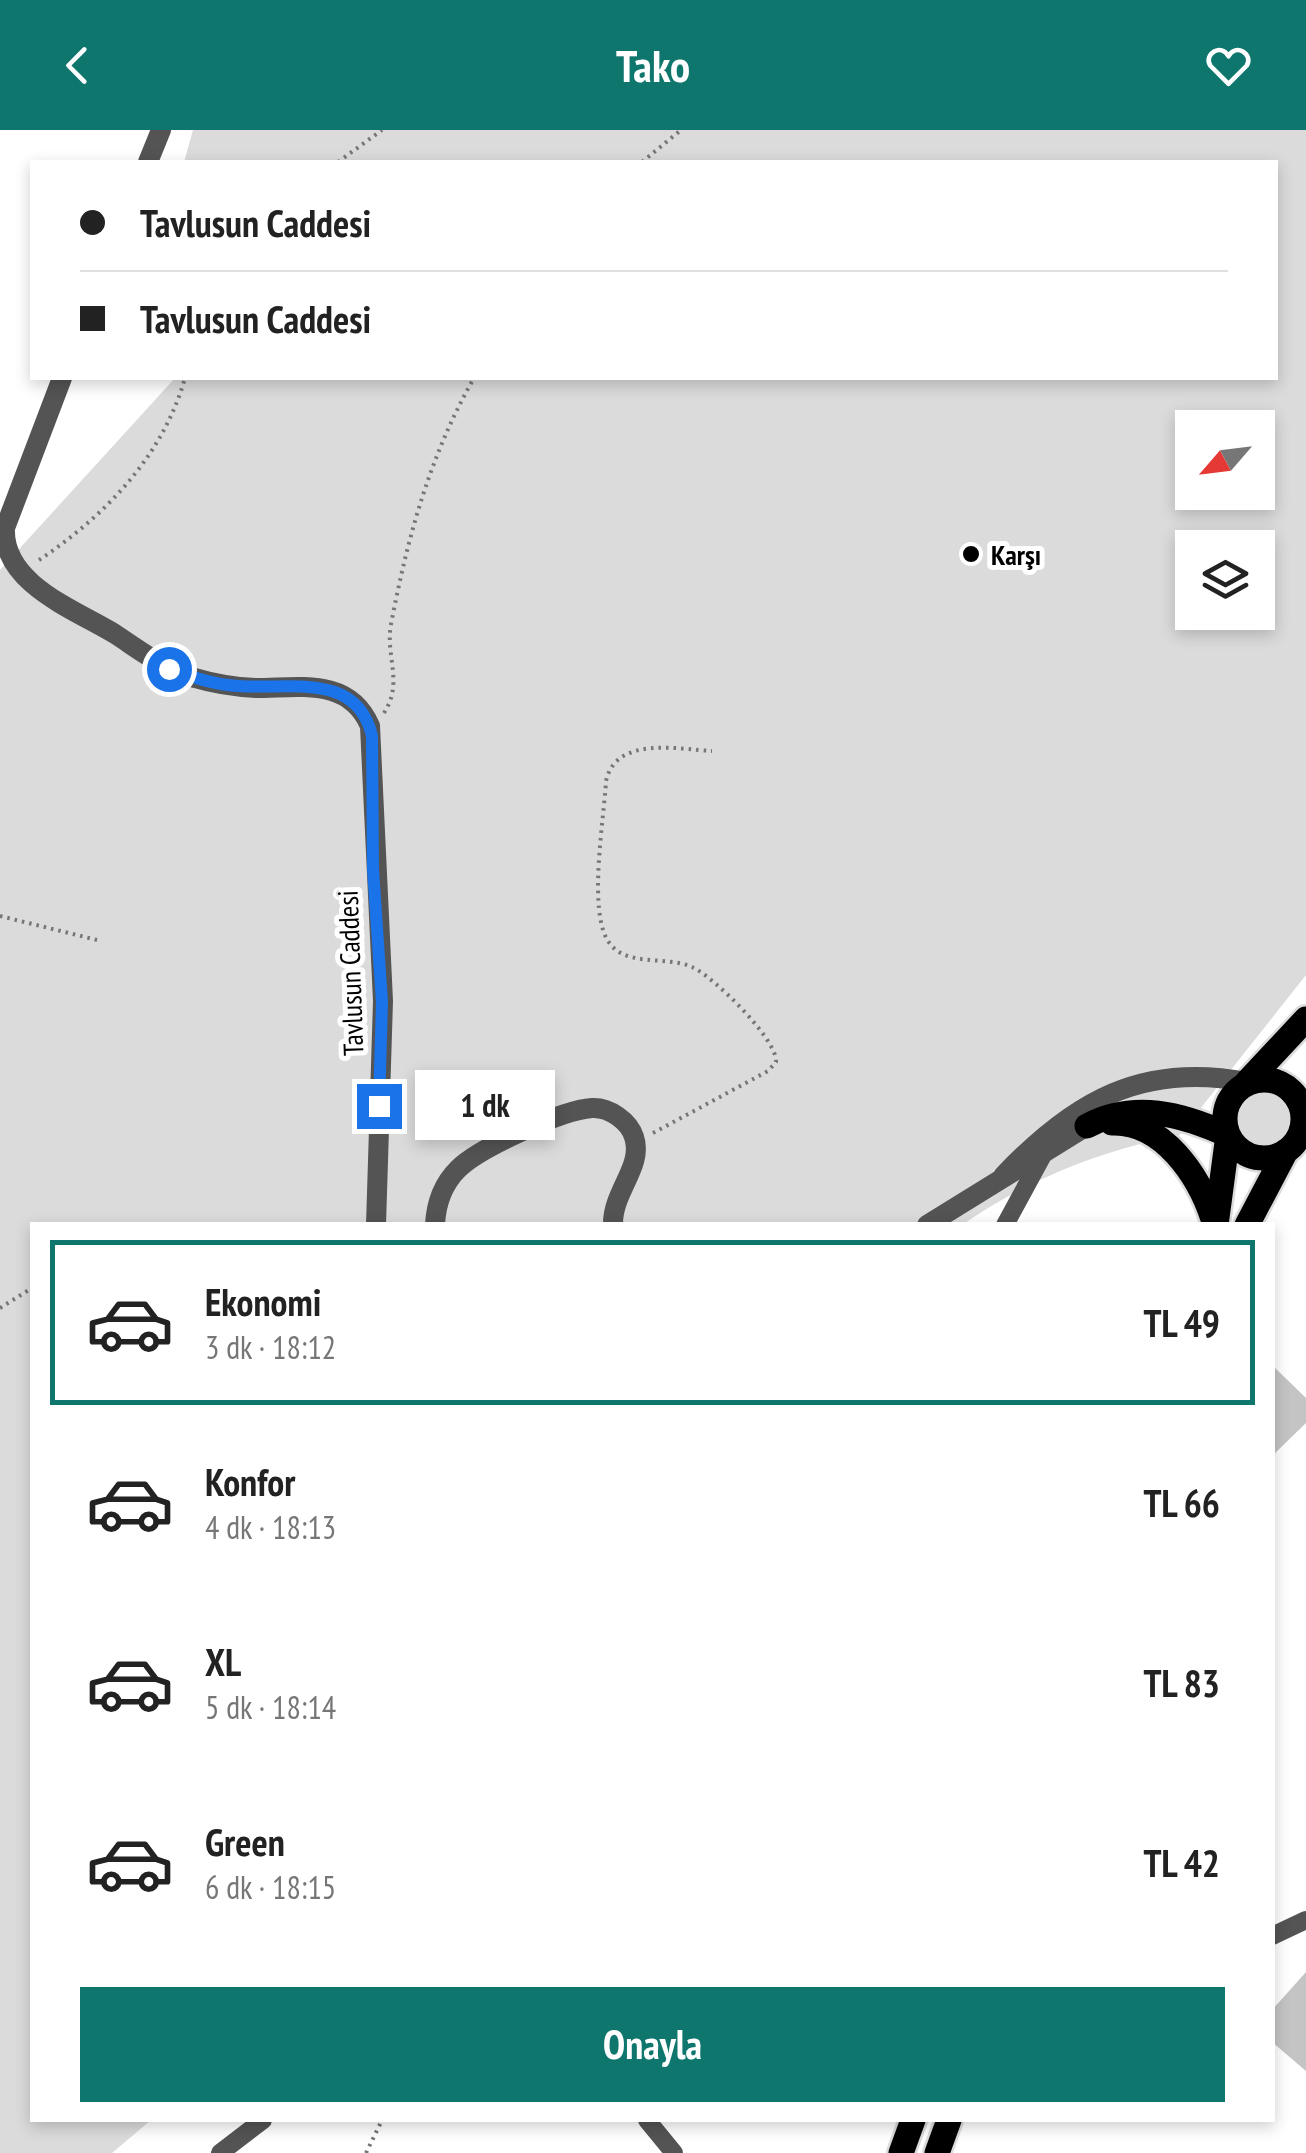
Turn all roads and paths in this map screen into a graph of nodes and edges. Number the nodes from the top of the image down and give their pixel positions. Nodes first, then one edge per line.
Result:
1 (161, 130) edge
2 (382, 130) edge
3 (682, 130) edge
4 (149, 160) edge
5 (341, 160) edge
6 (644, 160) edge
7 (61, 380) edge
8 (184, 380) edge
9 (473, 380) edge
10 (22, 571) junction
11 (370, 726) junction
12 (712, 750) dead end
13 (0, 916) edge
14 (97, 940) dead end
15 (1306, 1019) edge
16 (1247, 1082) junction
17 (1304, 1121) edge
18 (1087, 1126) junction
19 (1228, 1136) junction
20 (636, 1142) junction
21 (1046, 1150) junction
22 (1286, 1151) junction
23 (1003, 1176) junction
24 (376, 1222) edge
25 (435, 1222) edge
26 (612, 1222) edge
27 (932, 1222) edge
28 (1008, 1222) edge
29 (1215, 1222) edge
30 (1216, 1222) edge
31 (1249, 1222) edge
32 (30, 1289) edge
33 (0, 1308) edge
34 (1306, 1920) edge
35 (1275, 1935) edge
36 (259, 2122) edge
37 (381, 2122) edge
38 (648, 2122) edge
39 (912, 2122) edge
40 (948, 2122) edge
41 (220, 2153) edge
42 (366, 2153) edge
43 (674, 2153) edge
44 (901, 2153) edge
45 (937, 2153) edge

1 - 4 street
2 - 5 path
3 - 6 path
7 - 10 street
8 - 10 path
9 - 11 path
10 - 11 street
11 - 24 street, Tavlusun Caddesi
12 - 20 path
13 - 14 path
15 - 16 main road
16 - 17 main road
16 - 19 main road
16 - 23 street
17 - 22 main road
18 - 19 main road
18 - 21 street
18 - 29 main road
19 - 22 main road
19 - 30 main road
20 - 25 street
20 - 26 street
21 - 23 street
21 - 28 street
22 - 31 main road
23 - 27 street
32 - 33 path
34 - 35 street
36 - 41 street
37 - 42 path
38 - 43 street
39 - 44 main road
40 - 45 main road

